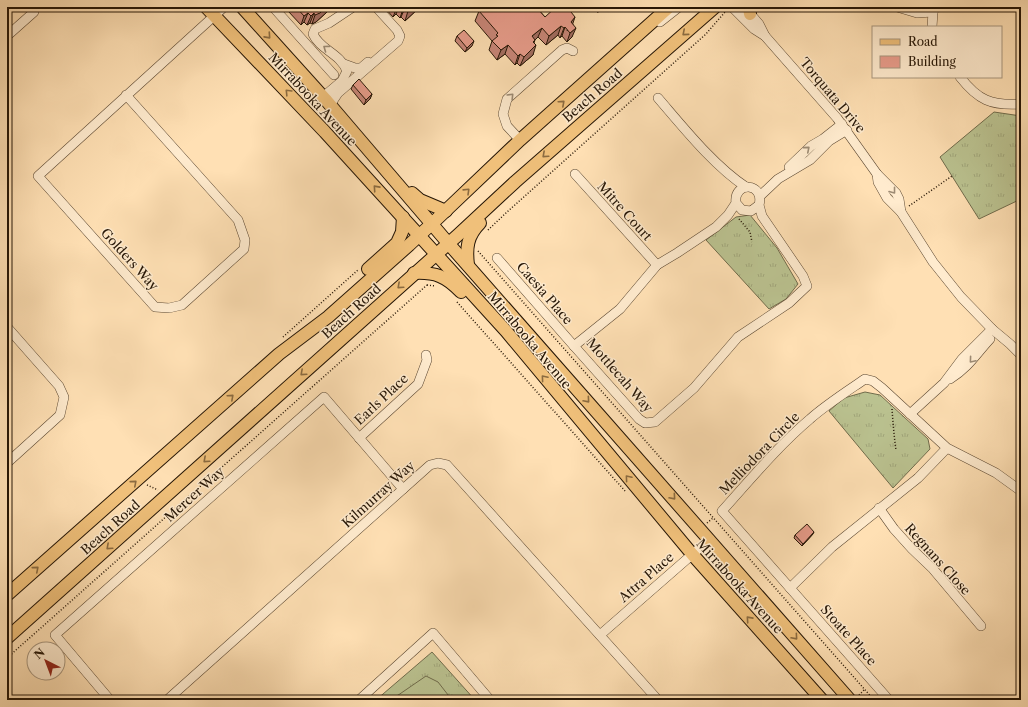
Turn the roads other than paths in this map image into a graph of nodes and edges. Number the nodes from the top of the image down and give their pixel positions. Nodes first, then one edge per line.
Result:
1 (34, 7) edge
2 (224, 7) edge
3 (242, 7) edge
4 (273, 7) edge
5 (353, 7) edge
6 (376, 7) edge
7 (668, 7) edge
8 (679, 7) edge
9 (732, 7) edge
10 (897, 7) edge
11 (748, 9) edge
12 (934, 9) edge
13 (720, 10) edge
14 (210, 11) edge
15 (932, 26) edge
16 (315, 29) junction
17 (7, 36) edge
18 (299, 36) junction
19 (765, 36) junction
20 (632, 40) junction
21 (395, 44) junction
22 (573, 51) dead end
23 (344, 64) junction
24 (334, 75) dead end
25 (961, 78) edge
26 (126, 95) junction
27 (658, 98) dead end
28 (327, 101) junction
29 (1021, 104) edge
30 (345, 123) junction
31 (845, 127) junction
32 (520, 140) junction
33 (574, 174) dead end
34 (733, 178) junction
35 (515, 182) junction
36 (750, 188) junction
37 (743, 206) junction
38 (446, 211) junction
39 (403, 217) junction
40 (432, 224) junction
41 (419, 235) junction
42 (448, 243) junction
43 (436, 254) junction
44 (497, 258) dead end
45 (657, 265) junction
46 (468, 266) junction
47 (414, 273) junction
48 (341, 304) junction
49 (7, 327) edge
50 (994, 331) junction
51 (506, 332) junction
52 (1010, 344) junction
53 (574, 346) junction
54 (1021, 349) edge
55 (426, 355) dead end
56 (1021, 355) edge
57 (910, 414) junction
58 (359, 438) junction
59 (947, 448) junction
60 (7, 463) edge
61 (403, 489) junction
62 (1021, 491) edge
63 (879, 508) junction
64 (710, 539) junction
65 (692, 554) junction
66 (792, 590) junction
67 (7, 595) edge
68 (980, 626) dead end
69 (600, 635) junction
70 (7, 638) edge
71 (110, 700) edge
72 (166, 700) edge
73 (359, 700) edge
74 (490, 700) edge
75 (658, 700) edge
76 (822, 700) edge
77 (850, 700) edge
78 (890, 700) edge

1 - 17 street
2 - 14 street, Golders Way
3 -> 28 main road, Mirrabooka Avenue
4 - 18 street
5 - 16 street
6 - 21 street
7 - 20 main road, Beach Road
8 - 20 street
9 - 19 street, Torquata Drive
10 - 12 street
11 - 19 street, Torquata Drive
12 - 15 street
13 -> 35 main road, Beach Road
14 - 26 street, Golders Way
39 -> 14 main road, Mirrabooka Avenue
16 - 18 street
23 -> 16 street
18 - 24 street
19 - 31 street, Torquata Drive
32 -> 20 main road, Beach Road
21 - 23 street
21 - 28 street
32 -> 22 street
23 - 28 street
25 - 29 street
26 - 26 street, Golders Way
27 - 34 street
28 - 30 main road, Mirrabooka Avenue
30 - 38 main road
30 - 40 main road, Mirrabooka Avenue
36 -> 31 street, Mottlecah Way
31 - 37 street, Mottlecah Way
31 - 50 street, Torquata Drive
38 -> 32 main road, Beach Road
33 - 45 street, Mitre Court
34 - 36 street
34 - 37 street
35 - 42 main road, Beach Road
35 - 46 main road
36 - 37 street, Mottlecah Way
36 - 37 street, Mottlecah Way
37 - 45 street, Mottlecah Way
37 - 53 street, Mottlecah Way
38 - 40 main road, Beach Road
39 - 41 main road, Mirrabooka Avenue
39 - 48 main road
40 - 41 main road, Beach Road
40 - 42 main road, Mirrabooka Avenue
41 - 43 main road, Mirrabooka Avenue
41 - 48 main road, Beach Road
42 - 43 main road, Beach Road
42 - 46 main road, Mirrabooka Avenue
43 - 47 main road, Beach Road
43 - 51 main road, Mirrabooka Avenue
44 - 53 street, Caesia Place
45 - 53 street, Mottlecah Way
46 -> 64 main road, Mirrabooka Avenue
47 - 51 main road
47 -> 70 main road, Beach Road
67 -> 48 main road, Beach Road
49 - 60 street
50 - 52 street, Torquata Drive
50 - 57 street
65 -> 51 main road, Mirrabooka Avenue
52 - 54 street, Torquata Drive
52 - 56 street, Torquata Drive
55 - 58 street, Earls Place
57 - 59 street, Melliodora Circle
57 - 66 street, Melliodora Circle
58 - 61 street, Mercer Way
58 - 71 street, Mercer Way
59 - 62 street, Melliodora Circle
59 - 63 street
61 - 69 street, Kilmurray Way
61 - 72 street, Kilmurray Way
63 - 66 street
63 - 68 street, Regnans Close
64 - 65 street, Attra Place
64 -> 77 main road, Mirrabooka Avenue
65 - 69 street, Attra Place
76 -> 65 main road, Mirrabooka Avenue
66 - 78 street, Stoate Place
69 - 75 street, Kilmurray Way
73 - 74 street

